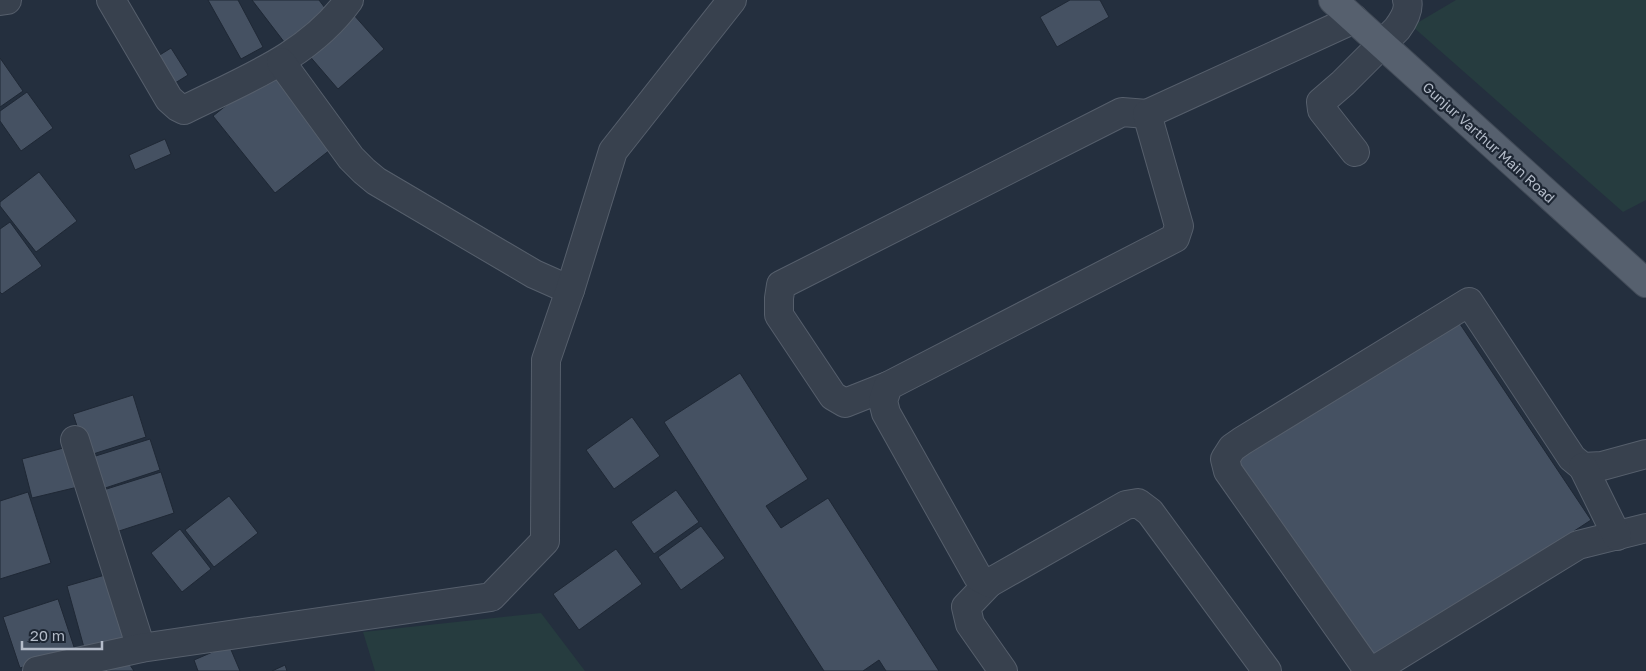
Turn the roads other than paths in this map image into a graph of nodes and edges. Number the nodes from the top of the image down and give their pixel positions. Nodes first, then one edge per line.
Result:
1 (7, 0) edge
2 (111, 0) edge
3 (349, 0) edge
4 (732, 0) edge
5 (1333, 0) edge
6 (1407, 0) edge
7 (0, 1) edge
8 (1354, 19) junction
9 (1382, 45) junction
10 (281, 62) junction
11 (1147, 114) junction
12 (1355, 152) dead end
13 (1646, 283) edge
14 (570, 290) junction
15 (888, 386) junction
16 (74, 440) dead end
17 (1646, 454) edge
18 (1583, 467) junction
19 (1646, 528) edge
20 (1617, 536) junction
21 (989, 583) junction
22 (141, 648) junction
23 (37, 671) edge
24 (1003, 671) edge
25 (1268, 671) edge

1 - 7 street
2 - 10 street
3 - 10 street
4 - 14 street
5 - 8 main road, Gunjur Varthur Main Road
6 - 9 street
8 - 9 main road, Gunjur Varthur Main Road
8 - 11 street
9 - 12 street
9 - 13 main road, Gunjur Varthur Main Road
10 - 14 street
11 - 15 street
11 - 15 street
14 - 22 street
15 - 21 street
16 - 22 street
17 - 18 street
18 - 20 street
18 - 20 street
19 - 20 street
21 - 24 street
21 - 25 street
22 - 23 street

